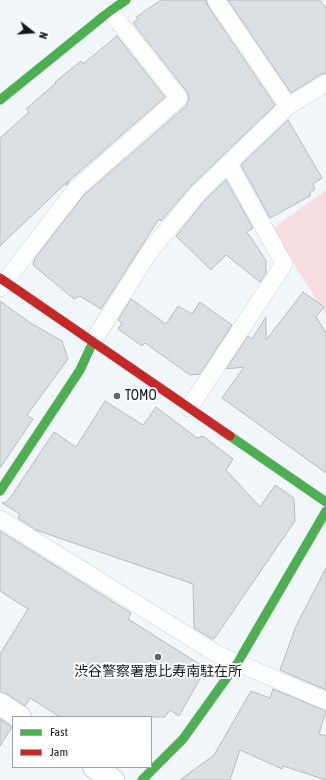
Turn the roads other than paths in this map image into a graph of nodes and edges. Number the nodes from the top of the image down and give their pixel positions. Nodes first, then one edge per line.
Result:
1 (126, 0) edge
2 (216, 0) edge
3 (110, 11) junction
4 (326, 83) edge
5 (0, 100) edge
6 (288, 106) junction
7 (229, 164) junction
8 (1, 282) edge
9 (93, 342) junction
10 (189, 408) junction
11 (0, 490) edge
12 (326, 502) edge
13 (326, 511) edge
14 (0, 520) edge
15 (238, 662) junction
16 (326, 701) edge
17 (0, 704) edge
18 (18, 716) edge
19 (95, 768) edge
20 (113, 780) edge
21 (142, 780) edge

1 - 3 street
2 - 6 lane
3 - 5 street
3 - 8 lane
4 - 6 lane
6 - 7 lane
7 - 9 lane
7 - 10 lane
8 - 9 street
9 - 10 street
9 - 11 street
10 - 12 street
13 - 15 street
14 - 15 lane
15 - 16 lane
15 - 21 street
17 - 18 street
19 - 20 street

